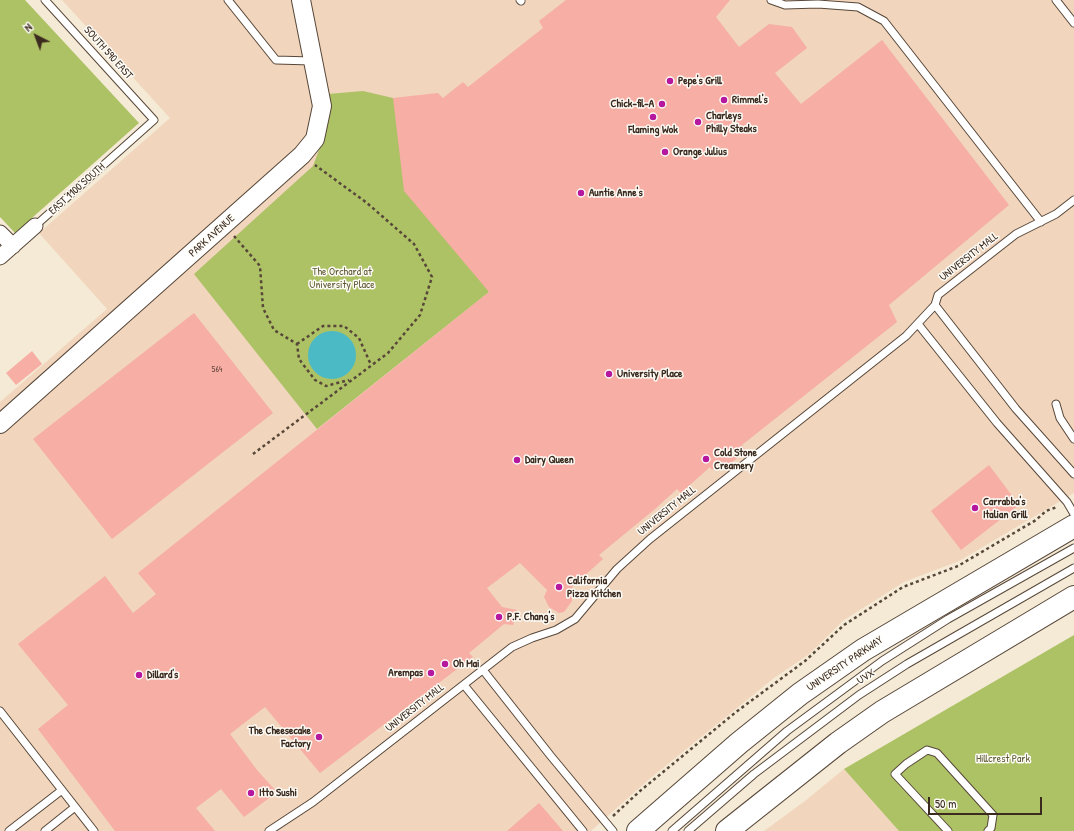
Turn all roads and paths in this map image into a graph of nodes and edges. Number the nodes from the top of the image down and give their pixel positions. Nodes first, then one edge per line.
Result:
1 (45, 0) edge
2 (228, 0) edge
3 (301, 0) edge
4 (771, 0) edge
5 (1056, 0) edge
6 (1074, 23) edge
7 (313, 61) junction
8 (154, 120) joint
9 (302, 155) junction
10 (1074, 200) edge
11 (1041, 222) junction
12 (223, 225) junction
13 (35, 226) joint
14 (0, 232) edge
15 (13, 246) junction
16 (0, 257) edge
17 (935, 305) junction
18 (918, 324) junction
19 (297, 344) junction
20 (371, 365) junction
21 (352, 380) junction
22 (1056, 404) dead end
23 (0, 424) edge
24 (1074, 440) edge
25 (253, 454) dead end
26 (1074, 474) edge
27 (1074, 514) edge
28 (1074, 526) edge
29 (1074, 548) edge
30 (1074, 568) edge
31 (1074, 597) edge
32 (483, 670) junction
33 (464, 685) junction
34 (0, 711) edge
35 (62, 790) junction
36 (75, 807) junction
37 (9, 831) edge
38 (45, 831) edge
39 (94, 831) edge
40 (269, 831) edge
41 (583, 831) edge
42 (613, 831) edge
43 (638, 831) edge
44 (672, 831) edge
45 (688, 831) edge
46 (727, 831) edge
47 (948, 831) edge
48 (988, 831) edge

1 - 8 lane, SOUTH 590 EAST
2 - 7 lane
3 - 7 street, PARK AVENUE
4 - 11 lane
5 - 6 lane
7 - 9 street, PARK AVENUE
8 - 13 lane, EAST 1100 SOUTH
9 - 12 street, PARK AVENUE
9 - 20 path
10 - 11 lane, UNIVERSITY MALL
11 - 17 lane, UNIVERSITY MALL
12 - 19 path
12 - 23 street, PARK AVENUE
13 - 15 street, EAST 1100 SOUTH
14 - 15 street
15 - 16 street, EAST 1100 SOUTH
17 - 18 lane, UNIVERSITY MALL
17 - 26 lane
18 - 27 lane
18 - 32 lane, UNIVERSITY MALL
19 - 20 path
19 - 21 path
20 - 21 path
21 - 25 path
22 - 24 lane
28 - 43 main road, UNIVERSITY PARKWAY
29 - 44 lane
30 - 45 lane, UVX
31 - 46 main road
32 - 33 lane, UNIVERSITY MALL
32 - 42 lane
33 - 40 lane, UNIVERSITY MALL
33 - 41 lane
34 - 35 lane
35 - 36 lane
35 - 37 lane
36 - 38 lane
36 - 39 lane
47 - 48 lane

